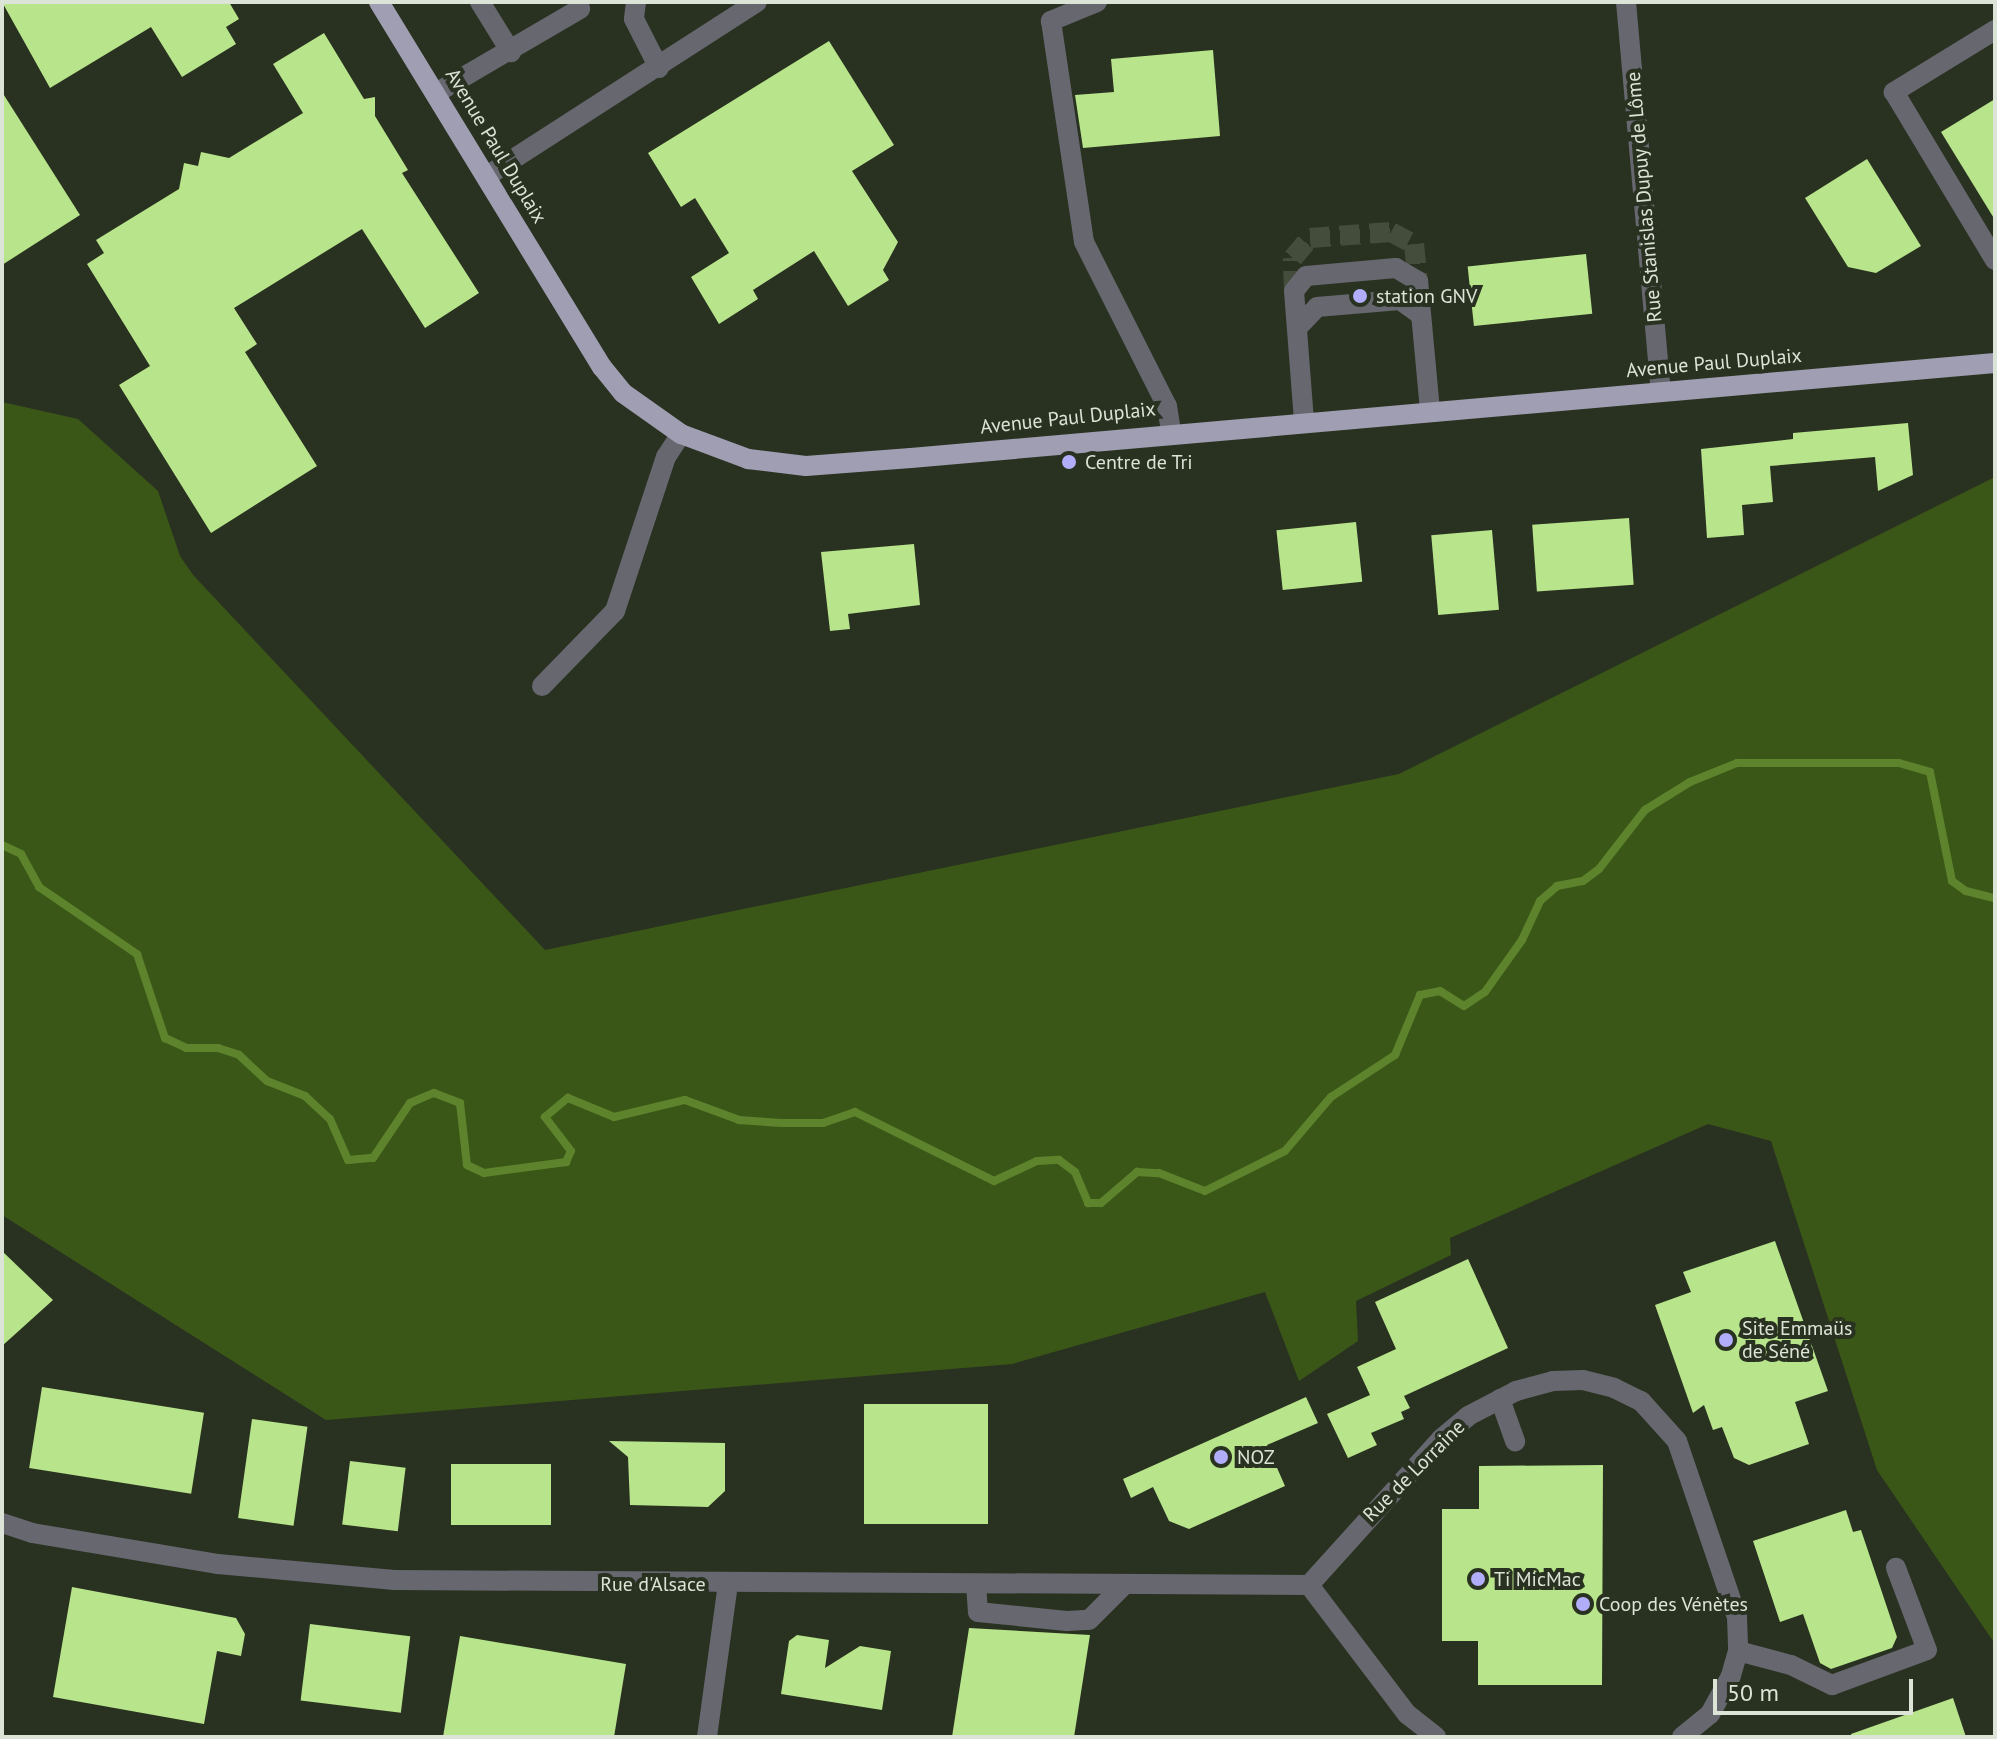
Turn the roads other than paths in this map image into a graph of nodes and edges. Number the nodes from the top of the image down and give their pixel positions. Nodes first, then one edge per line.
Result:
1 (379, 2) edge
2 (480, 2) edge
3 (636, 2) edge
4 (757, 2) edge
5 (1097, 2) edge
6 (1626, 2) edge
7 (580, 9) dead end
8 (1995, 30) edge
9 (511, 52) junction
10 (659, 68) junction
11 (436, 93) junction
12 (487, 176) junction
13 (1995, 260) edge
14 (1421, 315) junction
15 (1297, 328) junction
16 (1995, 363) edge
17 (1661, 391) junction
18 (1430, 410) junction
19 (1304, 421) junction
20 (1171, 432) junction
21 (681, 434) junction
22 (542, 686) dead end
23 (1500, 1399) junction
24 (1515, 1441) dead end
25 (2, 1523) edge
26 (1896, 1568) dead end
27 (728, 1583) junction
28 (976, 1584) junction
29 (1125, 1584) junction
30 (1309, 1585) junction
31 (1738, 1651) junction
32 (707, 1737) edge
33 (1436, 1737) edge
34 (1682, 1737) edge

1 - 11 main road, Avenue Paul Duplaix
2 - 9 street
3 - 10 street
4 - 10 street
5 - 20 street
6 - 17 street, Rue Stanislas Dupuy de Lôme
7 - 9 street
8 - 13 street
9 - 11 street
10 - 12 street
11 - 12 main road, Avenue Paul Duplaix
12 - 21 main road, Avenue Paul Duplaix
14 - 15 street
14 - 15 street
14 - 18 street
15 - 19 street
16 - 17 main road, Avenue Paul Duplaix
17 - 18 main road, Avenue Paul Duplaix
18 - 19 main road, Avenue Paul Duplaix
19 - 20 main road, Avenue Paul Duplaix
20 - 21 main road, Avenue Paul Duplaix
21 - 22 street
23 - 24 street
23 - 30 street, Rue de Lorraine
23 - 31 street, Rue de Lorraine
25 - 27 street, Rue d'Alsace
26 - 31 street
27 - 28 street, Rue d'Alsace
27 - 32 street
28 - 29 street, Rue d'Alsace
28 - 29 street
29 - 30 street, Rue d'Alsace
30 - 33 street
31 - 34 street, Rue de Lorraine

